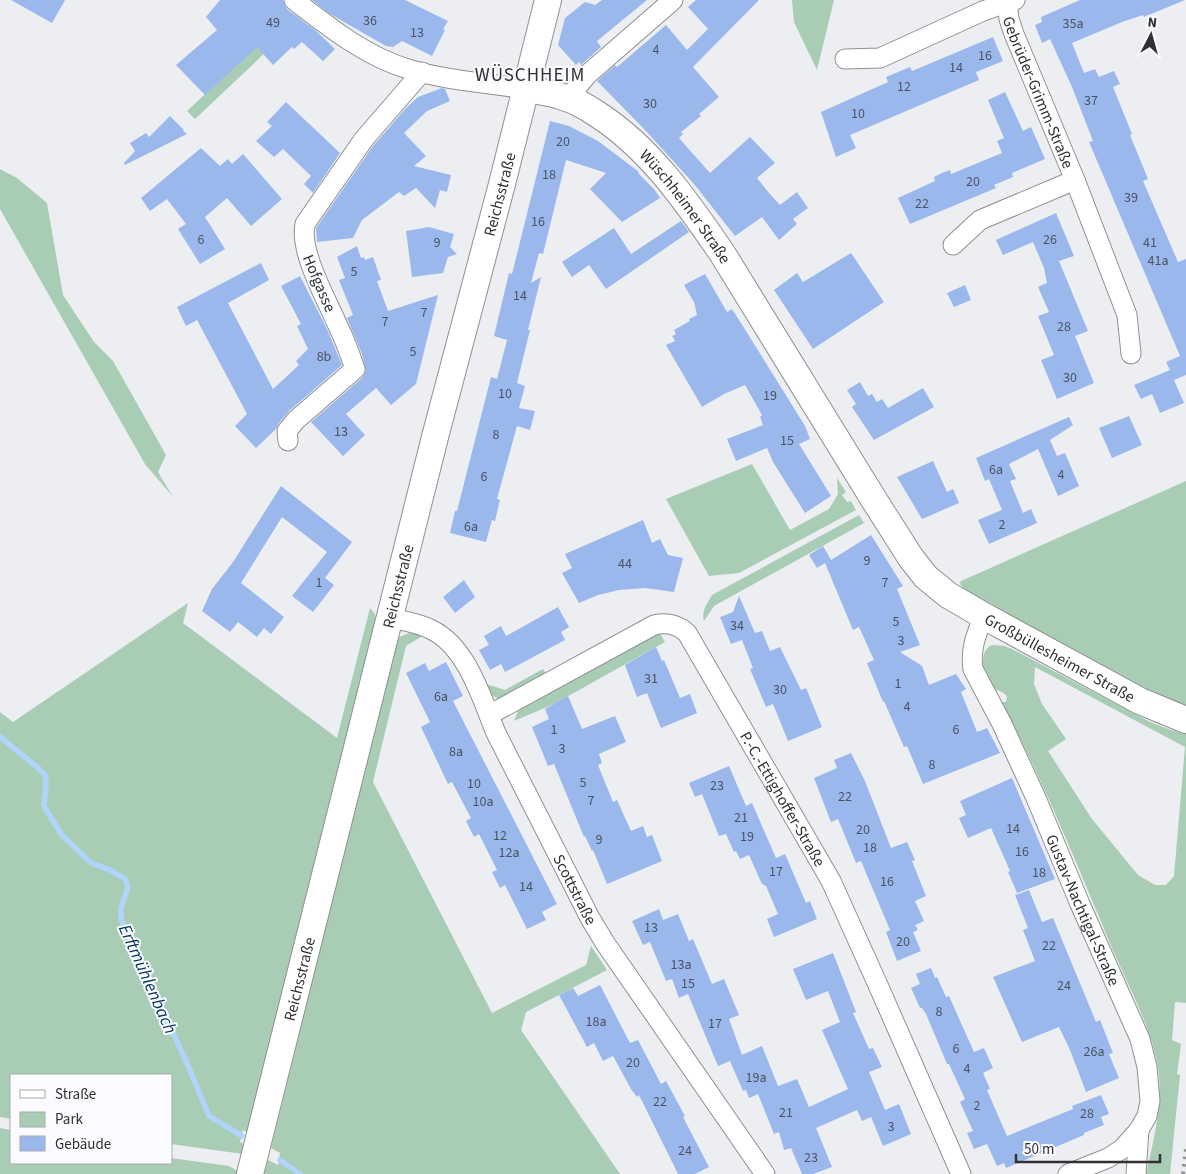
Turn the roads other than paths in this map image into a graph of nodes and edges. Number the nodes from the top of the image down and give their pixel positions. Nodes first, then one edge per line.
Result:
1 (294, 0) edge
2 (548, 0) edge
3 (673, 0) edge
4 (1010, 1) edge
5 (845, 59) dead end
6 (422, 72) junction
7 (525, 89) junction
8 (568, 98) junction
9 (1075, 180) junction
10 (953, 245) dead end
11 (1131, 354) dead end
12 (288, 442) dead end
13 (939, 588) joint
14 (984, 616) junction
15 (391, 618) junction
16 (489, 715) junction
17 (1186, 720) edge
18 (1139, 1130) junction
19 (250, 1174) edge
20 (765, 1174) edge
21 (961, 1174) edge
22 (1068, 1174) edge
23 (1136, 1174) edge

1 - 6 street, Wüschheimer Straße
2 - 7 main road, Reichsstraße
3 - 8 street
4 - 5 street, Gebrüder-Grimm-Straße
4 - 9 street, Gebrüder-Grimm-Straße
6 - 7 street, Wüschheimer Straße
6 - 12 street, Hofgasse
7 - 8 main road, Wüschheimer Straße
7 - 15 main road, Reichsstraße
8 - 13 main road, Wüschheimer Straße
9 - 10 street, Gebrüder-Grimm-Straße
9 - 11 street, Gebrüder-Grimm-Straße
13 - 14 main road, Großbüllesheimer Straße
14 - 17 main road, Großbüllesheimer Straße
14 - 18 street, Gustav-Nachtigal-Straße
15 - 16 street, Scottstraße
15 - 19 main road, Reichsstraße
16 - 20 street, Scottstraße
16 - 21 street, P.-C.-Ettighoffer-Straße
18 - 22 street, Gustav-Nachtigal-Straße
18 - 23 street

